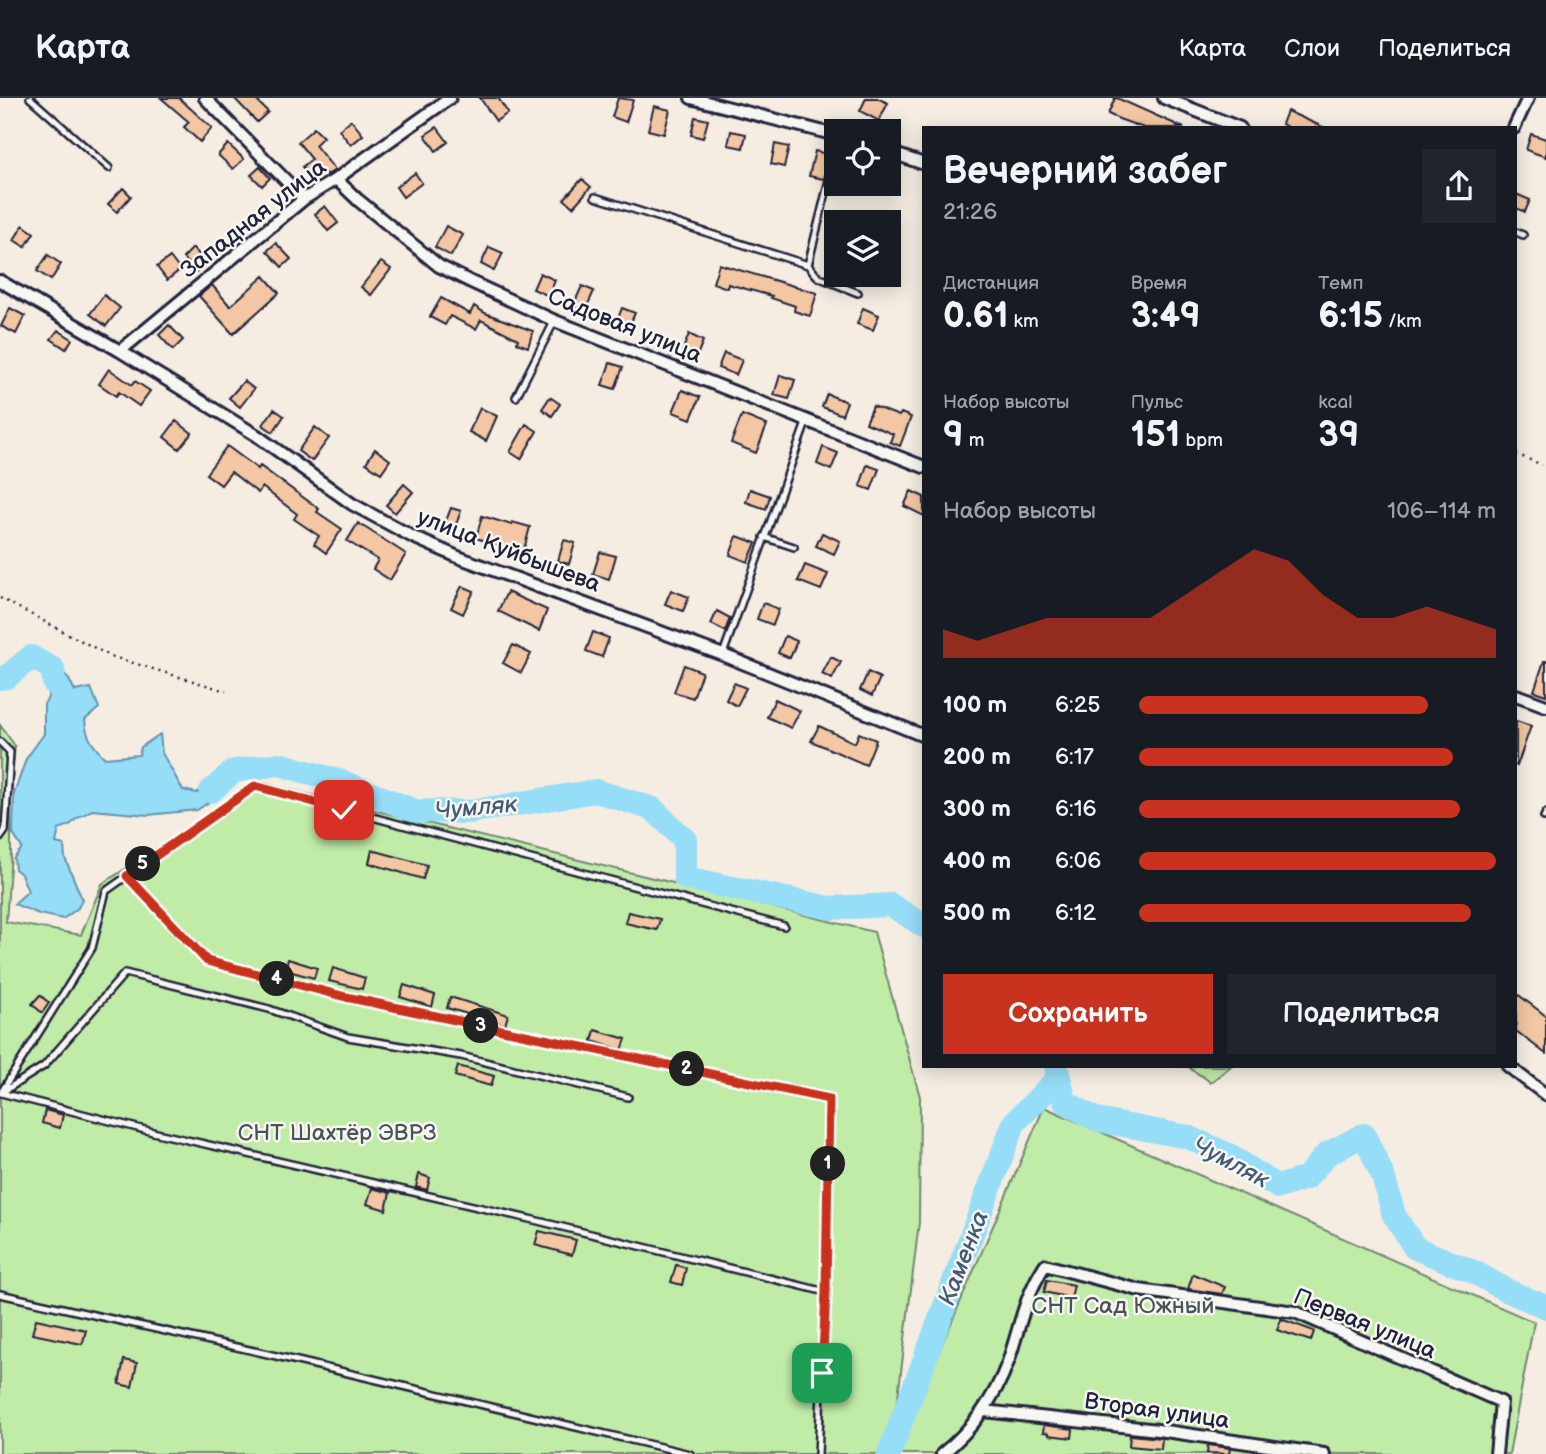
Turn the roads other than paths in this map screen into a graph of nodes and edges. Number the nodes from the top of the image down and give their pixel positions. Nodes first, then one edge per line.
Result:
1 (30, 98) edge
2 (205, 98) edge
3 (450, 98) edge
4 (691, 98) edge
5 (1164, 98) edge
6 (1528, 98) edge
7 (1235, 126) edge
8 (1515, 126) edge
9 (824, 132) edge
10 (901, 156) edge
11 (922, 163) edge
12 (110, 168) dead end
13 (336, 179) junction
14 (825, 196) edge
15 (594, 197) dead end
16 (304, 199) junction
17 (1517, 232) edge
18 (1523, 235) dead end
19 (808, 265) junction
20 (0, 281) edge
21 (858, 293) dead end
22 (555, 321) junction
23 (120, 351) junction
24 (516, 397) dead end
25 (807, 420) junction
26 (922, 466) edge
27 (764, 537) junction
28 (794, 547) dead end
29 (723, 654) junction
30 (1517, 695) edge
31 (1546, 706) edge
32 (922, 735) edge
33 (0, 742) edge
34 (0, 838) edge
35 (127, 876) junction
36 (785, 926) dead end
37 (1511, 1068) edge
38 (0, 1093) edge
39 (1546, 1095) edge
40 (628, 1097) dead end
41 (826, 1292) junction
42 (0, 1294) edge
43 (984, 1411) junction
44 (690, 1454) edge
45 (818, 1454) edge
46 (942, 1454) edge
47 (1324, 1454) edge
48 (1496, 1454) edge

1 - 12 lane
2 - 16 street
3 - 13 street, Западная улица
4 - 9 street
5 - 7 street
6 - 8 street
10 - 11 street
13 - 16 street, Западная улица
13 - 22 street, Садовая улица
14 - 19 lane
15 - 19 lane
16 - 23 street, Западная улица
17 - 18 lane
19 - 21 lane
20 - 23 street, улица Куйбышева
22 - 24 lane
22 - 25 street, Садовая улица
23 - 29 street, улица Куйбышева
25 - 26 street, Садовая улица
25 - 27 lane
27 - 28 lane
27 - 29 lane
29 - 32 street, улица Куйбышева
30 - 31 street
33 - 34 lane
35 - 36 lane
35 - 38 lane
35 - 41 lane
37 - 39 street
38 - 40 lane
38 - 41 lane
41 - 45 lane
42 - 44 lane
43 - 46 street
43 - 47 street, Вторая улица
43 - 48 street, Первая улица

